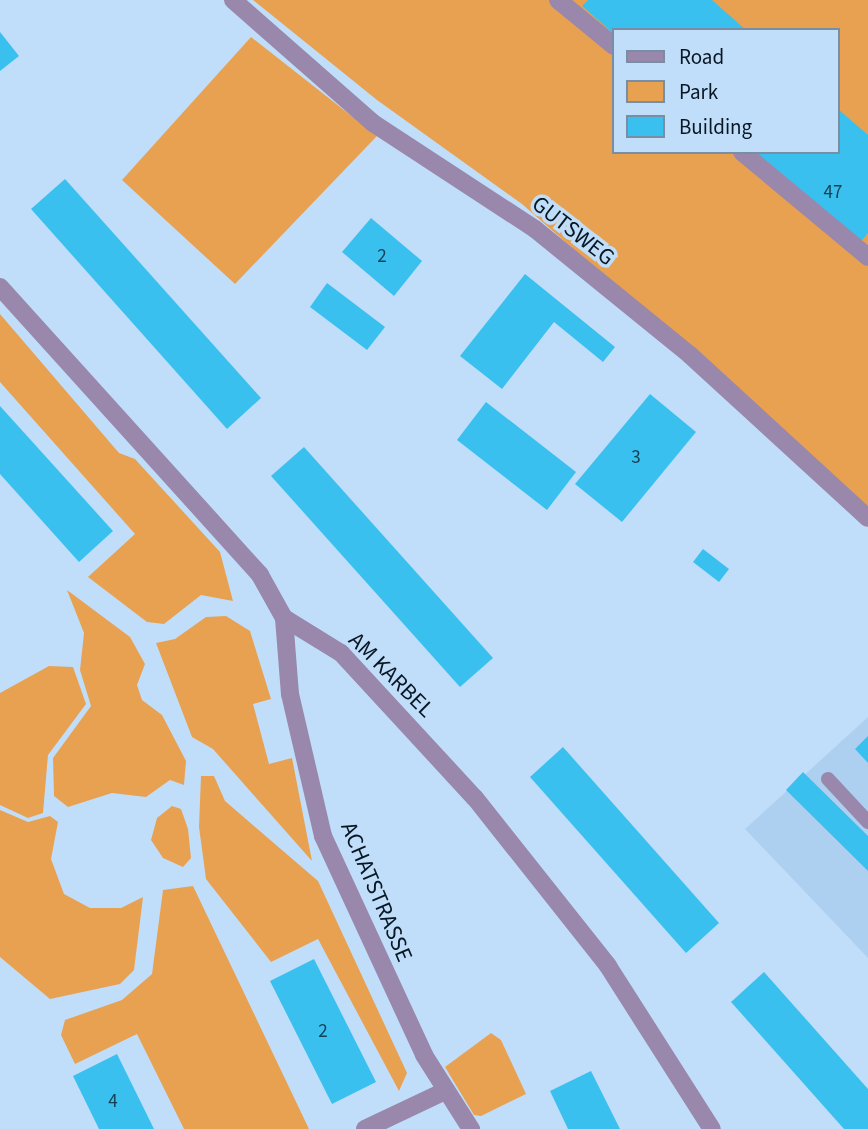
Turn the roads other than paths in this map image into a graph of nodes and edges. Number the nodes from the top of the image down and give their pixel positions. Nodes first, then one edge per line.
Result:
1 (233, 0) edge
2 (558, 0) edge
3 (612, 44) edge
4 (745, 154) edge
5 (868, 257) edge
6 (0, 287) edge
7 (868, 518) edge
8 (284, 618) junction
9 (828, 779) dead end
10 (868, 822) edge
11 (443, 1092) junction
12 (365, 1129) edge
13 (471, 1129) edge
14 (712, 1129) edge

1 - 7 street, GUTSWEG
2 - 3 street
4 - 5 street
6 - 8 street, AM KARBEL
8 - 11 street, ACHATSTRASSE
8 - 14 street, AM KARBEL
9 - 10 lane
11 - 12 street
11 - 13 street, ACHATSTRASSE

